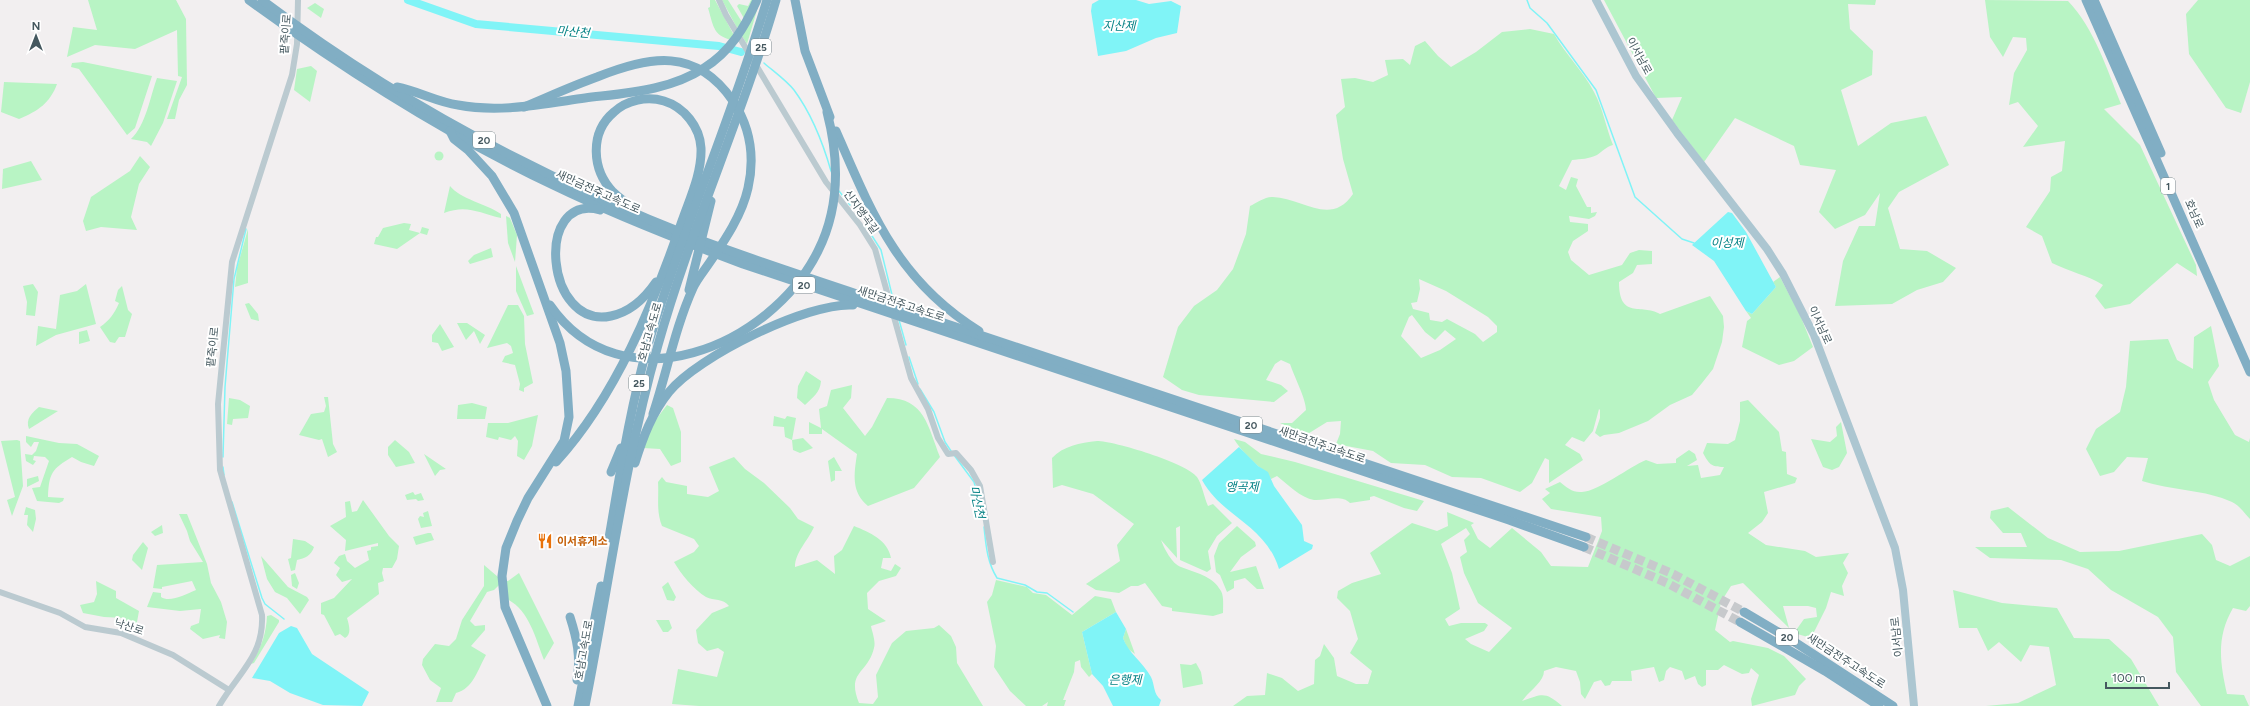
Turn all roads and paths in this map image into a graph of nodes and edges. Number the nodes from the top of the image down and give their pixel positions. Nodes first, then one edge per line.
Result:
1 (249, 0) edge
2 (262, 0) edge
3 (298, 0) edge
4 (719, 0) edge
5 (757, 0) edge
6 (776, 0) edge
7 (795, 0) edge
8 (1596, 0) edge
9 (2089, 1) edge
10 (768, 6) edge
11 (280, 18) junction
12 (738, 28) junction
13 (2109, 64) dead end
14 (388, 85) junction
15 (524, 107) junction
16 (827, 112) junction
17 (449, 130) junction
18 (723, 130) junction
19 (2139, 132) dead end
20 (726, 147) junction
21 (697, 178) junction
22 (618, 214) junction
23 (640, 215) junction
24 (657, 227) junction
25 (2196, 248) junction
26 (668, 264) junction
27 (542, 293) junction
28 (864, 301) junction
29 (683, 312) junction
30 (992, 339) junction
31 (2250, 356) edge
32 (2250, 372) edge
33 (641, 374) junction
34 (653, 414) junction
35 (611, 472) dead end
36 (536, 484) junction
37 (1586, 537) tunnel mouth
38 (1584, 548) tunnel mouth
39 (993, 562) dead end
40 (0, 592) edge
41 (1744, 612) tunnel mouth
42 (570, 617) dead end
43 (1740, 622) tunnel mouth
44 (597, 644) junction
45 (1827, 667) junction
46 (1837, 674) junction
47 (229, 690) junction
48 (219, 706) edge
49 (547, 706) edge
50 (574, 706) edge
51 (578, 706) edge
52 (585, 706) edge
53 (1879, 706) edge
54 (1893, 706) edge
55 (1914, 706) edge

1 - 11 highway, 새만금전주고속도로 / 20
2 - 11 highway, 새만금전주고속도로 / 20
3 - 47 street, 팥죽이로
4 - 12 street, 신지앵곡길
5 - 12 highway
6 - 10 highway, 호남고속도로 / 25
7 - 16 highway
8 - 55 main road, 이서남로
9 - 13 highway
9 - 25 highway, 호남로 / 1
9 - 31 highway, 호남로 / 1
10 - 18 highway, 호남고속도로 / 25
10 - 20 highway, 호남고속도로 / 25
11 - 14 highway, 새만금전주고속도로 / 20
11 - 17 highway, 새만금전주고속도로 / 20
12 - 15 highway
12 - 39 street, 신지앵곡길
14 - 15 highway
14 - 23 highway, 새만금전주고속도로 / 20
15 - 29 highway
16 - 27 highway
16 - 30 highway
17 - 22 highway, 새만금전주고속도로 / 20
17 - 27 highway
18 - 21 highway
18 - 33 highway, 호남고속도로 / 25
19 - 25 highway
20 - 29 highway
20 - 44 highway, 호남고속도로 / 25
21 - 23 highway
21 - 26 highway
22 - 24 highway, 새만금전주고속도로 / 20
22 - 26 highway
23 - 24 highway, 새만금전주고속도로 / 20
24 - 28 highway, 새만금전주고속도로 / 20
25 - 32 highway, 호남로 / 1
26 - 36 highway
27 - 36 highway
28 - 30 highway, 새만금전주고속도로 / 20
28 - 34 highway
28 - 38 highway, 새만금전주고속도로 / 20
29 - 34 highway
30 - 37 highway, 새만금전주고속도로 / 20
33 - 35 highway
33 - 51 highway, 호남고속도로 / 25
34 - 44 highway
36 - 49 highway
40 - 47 street, 낙산로
41 - 45 highway, 새만금전주고속도로 / 20
42 - 50 highway
43 - 45 highway, 새만금전주고속도로 / 20
44 - 52 highway, 호남고속도로 / 25
45 - 46 highway, 새만금전주고속도로 / 20
46 - 53 highway, 새만금전주고속도로 / 20
46 - 54 highway, 새만금전주고속도로 / 20
47 - 48 street

